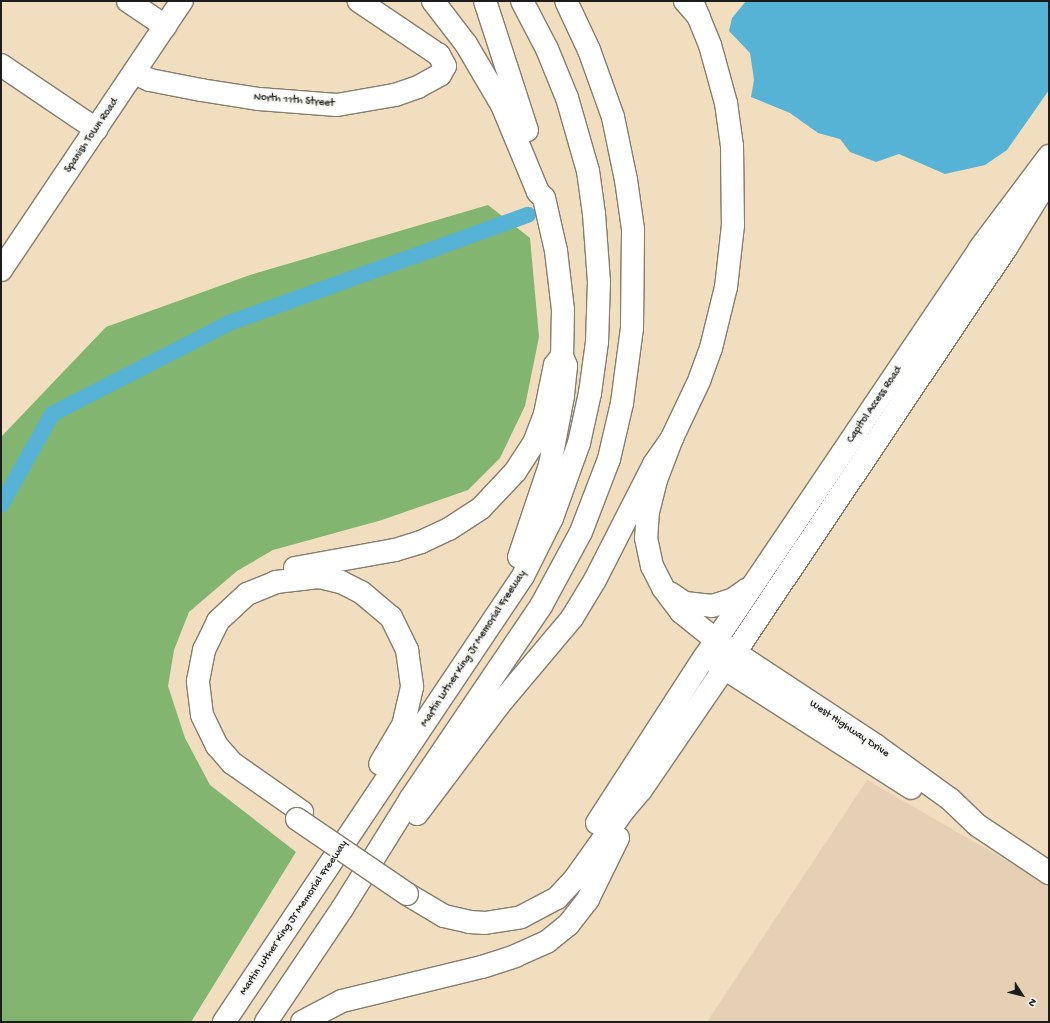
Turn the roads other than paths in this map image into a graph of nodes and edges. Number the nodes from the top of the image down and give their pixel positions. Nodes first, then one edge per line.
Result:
1 (128, 1) edge
2 (182, 1) edge
3 (359, 1) edge
4 (433, 1) edge
5 (485, 1) edge
6 (522, 1) edge
7 (566, 1) edge
8 (692, 6) edge
9 (165, 26) junction
10 (1, 65) edge
11 (134, 73) junction
12 (96, 129) junction
13 (1049, 156) edge
14 (1049, 179) edge
15 (544, 198) junction
16 (1, 270) edge
17 (562, 356) junction
18 (672, 438) junction
19 (756, 581) junction
20 (663, 588) junction
21 (504, 606) junction
22 (711, 648) junction
23 (730, 661) junction
24 (641, 790) junction
25 (299, 815) junction
26 (1049, 873) edge
27 (410, 890) junction
28 (342, 909) junction
29 (269, 954) junction
30 (224, 1022) edge
31 (266, 1022) edge
32 (302, 1022) edge

1 - 9 main road
2 - 9 main road, Spanish Town Road
3 - 11 main road, North 11th Street
4 - 15 main road
5 - 15 main road
6 - 21 main road, Martin Luther King Jr Memorial Freeway
7 - 28 main road
8 - 18 main road
9 - 11 main road, Spanish Town Road
10 - 12 main road
11 - 12 main road, Spanish Town Road
12 - 16 main road, Spanish Town Road
13 - 19 main road, Capitol Access Road
14 - 23 main road, Capitol Access Road
15 - 17 main road
17 - 21 main road
17 - 25 main road
18 - 20 main road, West Highway Drive
18 - 28 main road
19 - 20 main road
19 - 22 main road, Capitol Access Road
20 - 22 main road, West Highway Drive
21 - 29 main road, Martin Luther King Jr Memorial Freeway
22 - 23 main road, West Highway Drive
22 - 27 main road, Capitol Access Road
23 - 24 main road, Capitol Access Road
23 - 26 main road, West Highway Drive
24 - 27 main road
24 - 32 main road
25 - 27 main road
25 - 29 main road
28 - 31 main road
29 - 30 main road, Martin Luther King Jr Memorial Freeway

